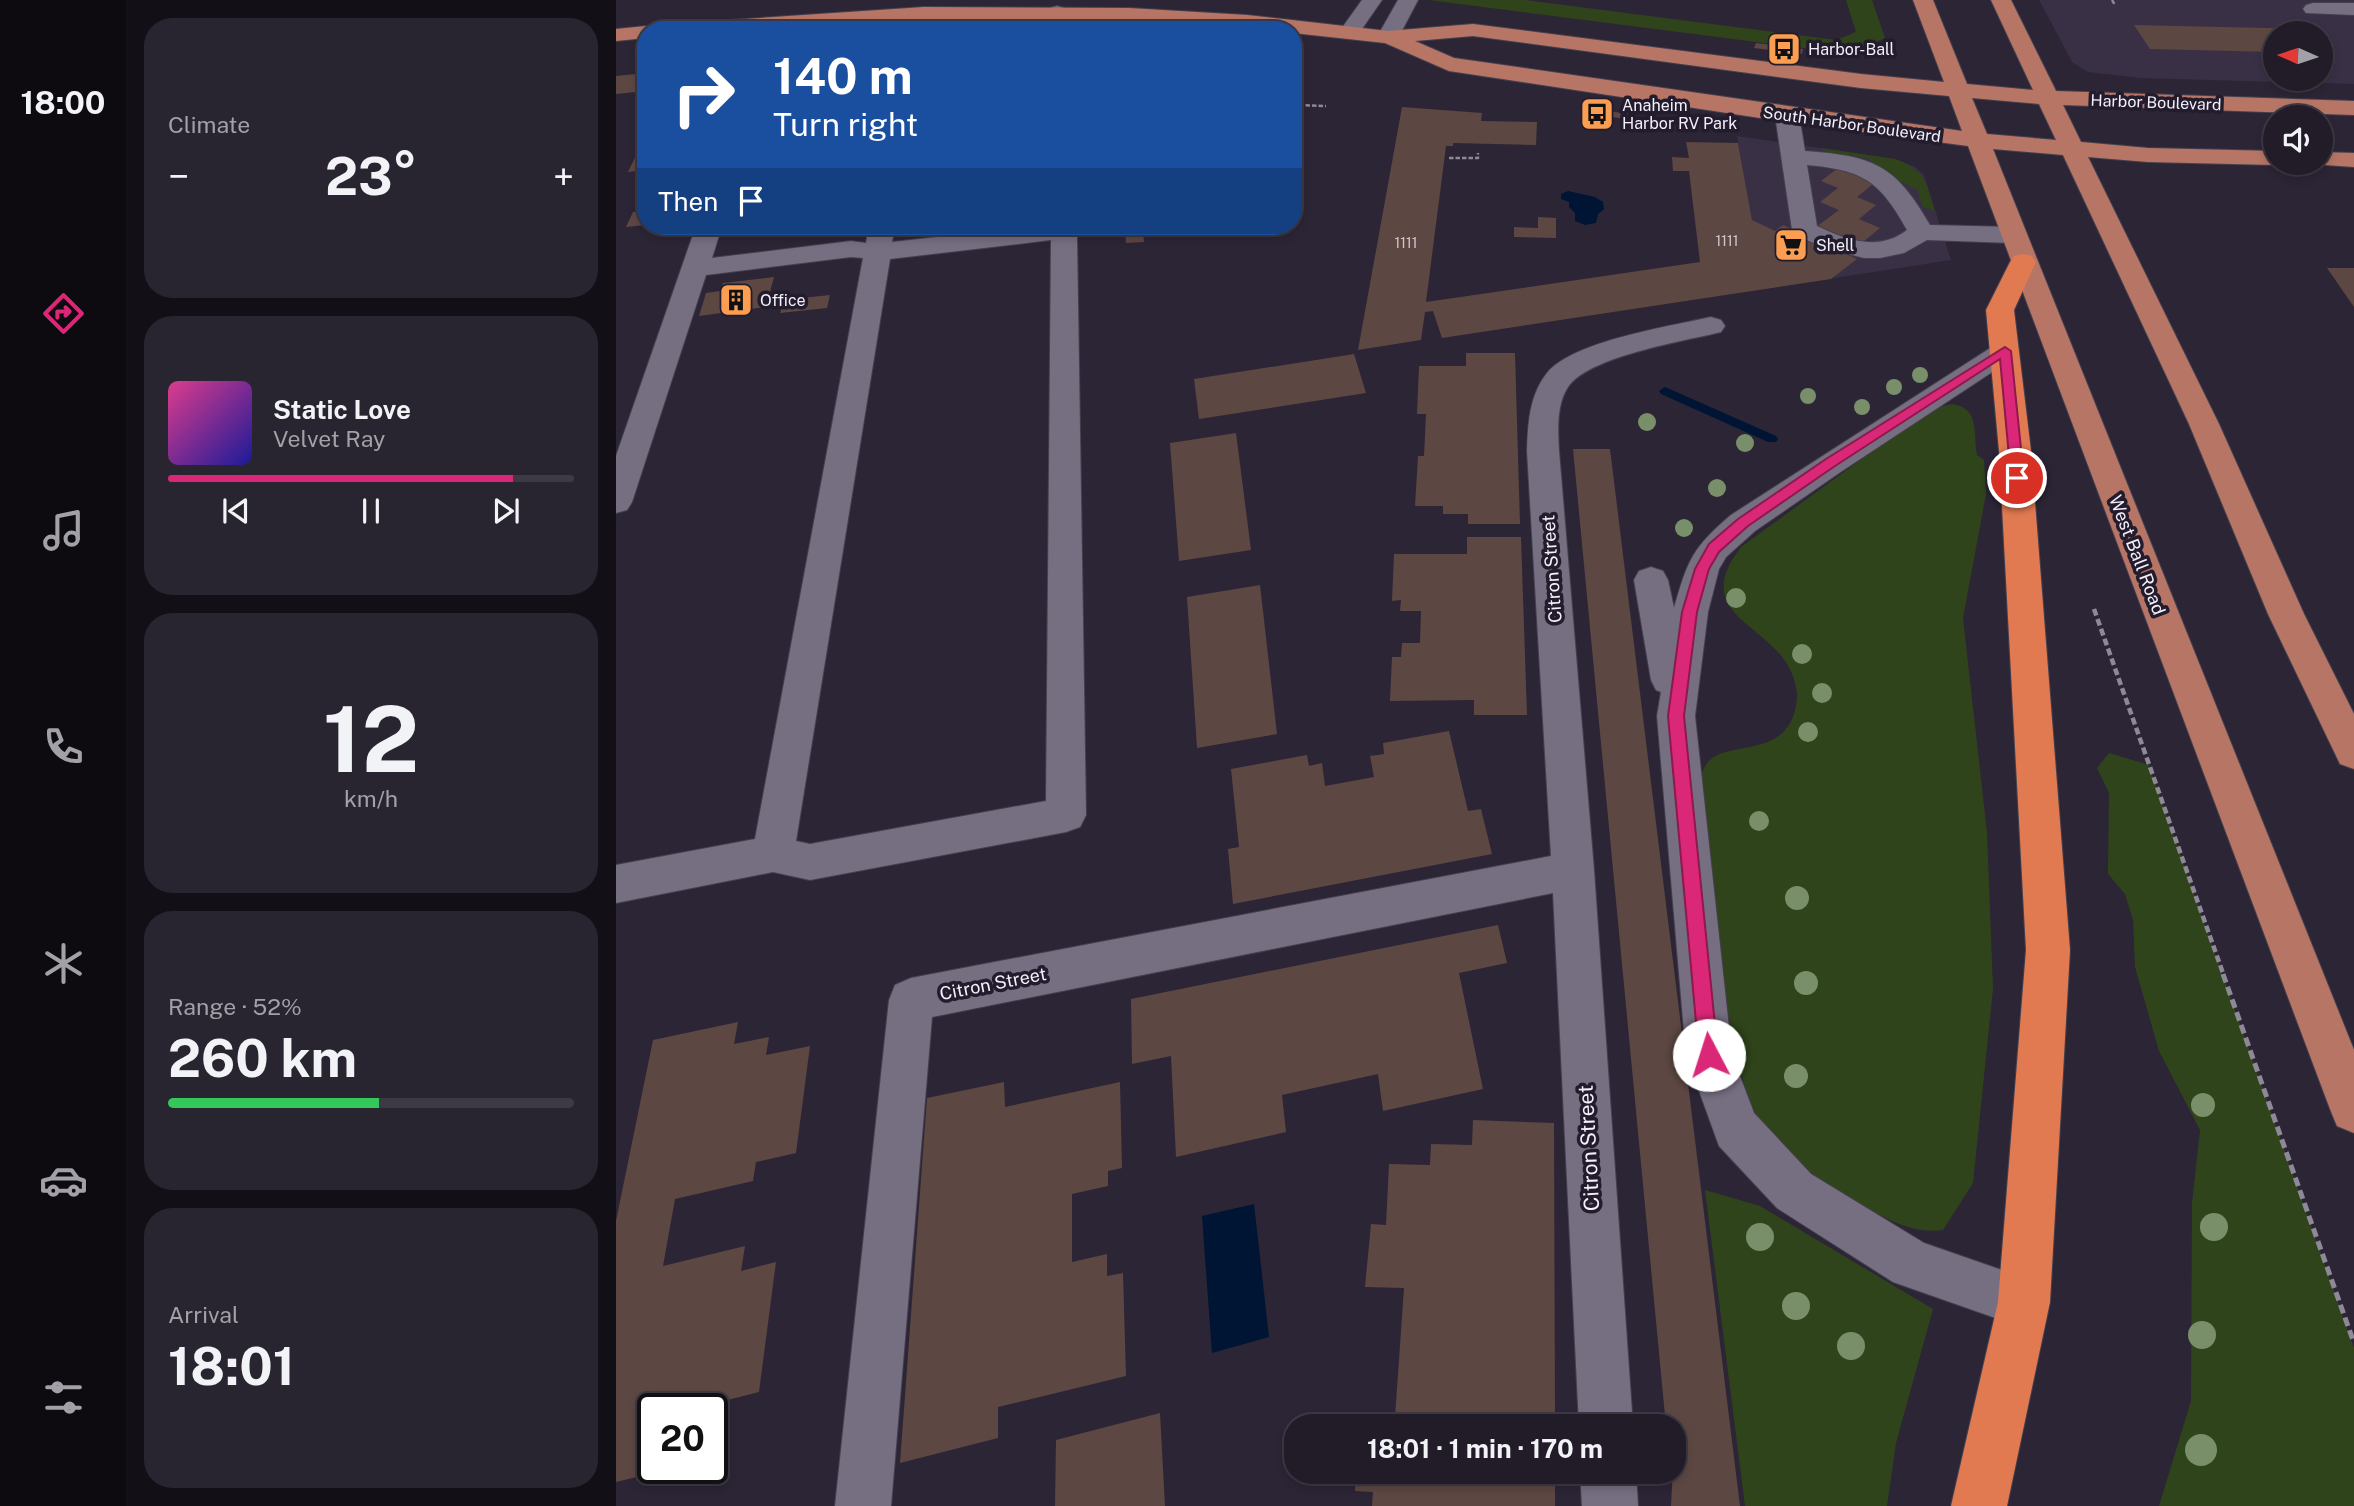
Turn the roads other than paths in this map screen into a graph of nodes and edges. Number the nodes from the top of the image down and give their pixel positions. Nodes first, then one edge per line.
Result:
1 (1372, 0) edge
2 (1408, 0) edge
3 (1923, 0) edge
4 (2001, 0) edge
5 (2313, 9) dead end
6 (2354, 9) edge
7 (773, 21) edge
8 (921, 21) edge
9 (1055, 21) edge
10 (1247, 21) edge
11 (1302, 27) edge
12 (1350, 32) junction
13 (637, 33) edge
14 (616, 35) edge
15 (1388, 37) junction
16 (1958, 90) junction
17 (2048, 98) junction
18 (2354, 108) edge
19 (1787, 115) junction
20 (1976, 140) junction
21 (2073, 149) junction
22 (1794, 157) junction
23 (2263, 158) edge
24 (2333, 159) edge
25 (2354, 160) edge
26 (1921, 232) junction
27 (706, 235) edge
28 (938, 235) edge
29 (1062, 235) edge
30 (880, 238) edge
31 (2018, 249) junction
32 (694, 268) junction
33 (1711, 326) dead end
34 (2005, 351) junction
35 (616, 502) edge
36 (1651, 580) dead end
37 (1676, 716) junction
38 (2354, 753) edge
39 (773, 854) junction
40 (1573, 870) junction
41 (616, 884) edge
42 (2354, 1109) edge
43 (2024, 1302) junction
44 (1605, 1414) edge
45 (1609, 1484) edge
46 (863, 1506) edge
47 (1610, 1506) edge
48 (1979, 1506) edge

1 - 12 street
2 - 15 street
3 - 16 main road, West Ball Road
4 - 17 main road
5 - 6 street
7 - 8 main road, South Harbor Boulevard
8 - 9 main road, South Harbor Boulevard
9 - 10 main road, South Harbor Boulevard
11 - 12 main road, South Harbor Boulevard
12 - 15 main road, South Harbor Boulevard
13 - 14 main road
15 - 16 main road, South Harbor Boulevard
15 - 19 main road, South Harbor Boulevard
16 - 17 main road, Harbor Boulevard
16 - 20 main road, West Ball Road
17 - 18 main road, Harbor Boulevard
17 - 21 main road
19 - 20 main road, South Harbor Boulevard
19 - 22 street
20 - 21 main road, South Harbor Boulevard
20 - 31 main road, West Ball Road
21 - 23 main road
21 - 38 main road
22 - 26 street
22 - 26 street
24 - 25 main road
26 - 31 street
27 - 32 street
28 - 30 street
29 - 39 street
30 - 32 street
30 - 39 street
31 - 34 highway
31 - 42 main road, West Ball Road
32 - 35 street
33 - 40 street, Citron Street
34 - 37 street
34 - 43 highway
36 - 37 street
37 - 43 street
39 - 41 street
40 - 44 street, Citron Street
40 - 46 street, Citron Street
43 - 48 highway
45 - 47 street

